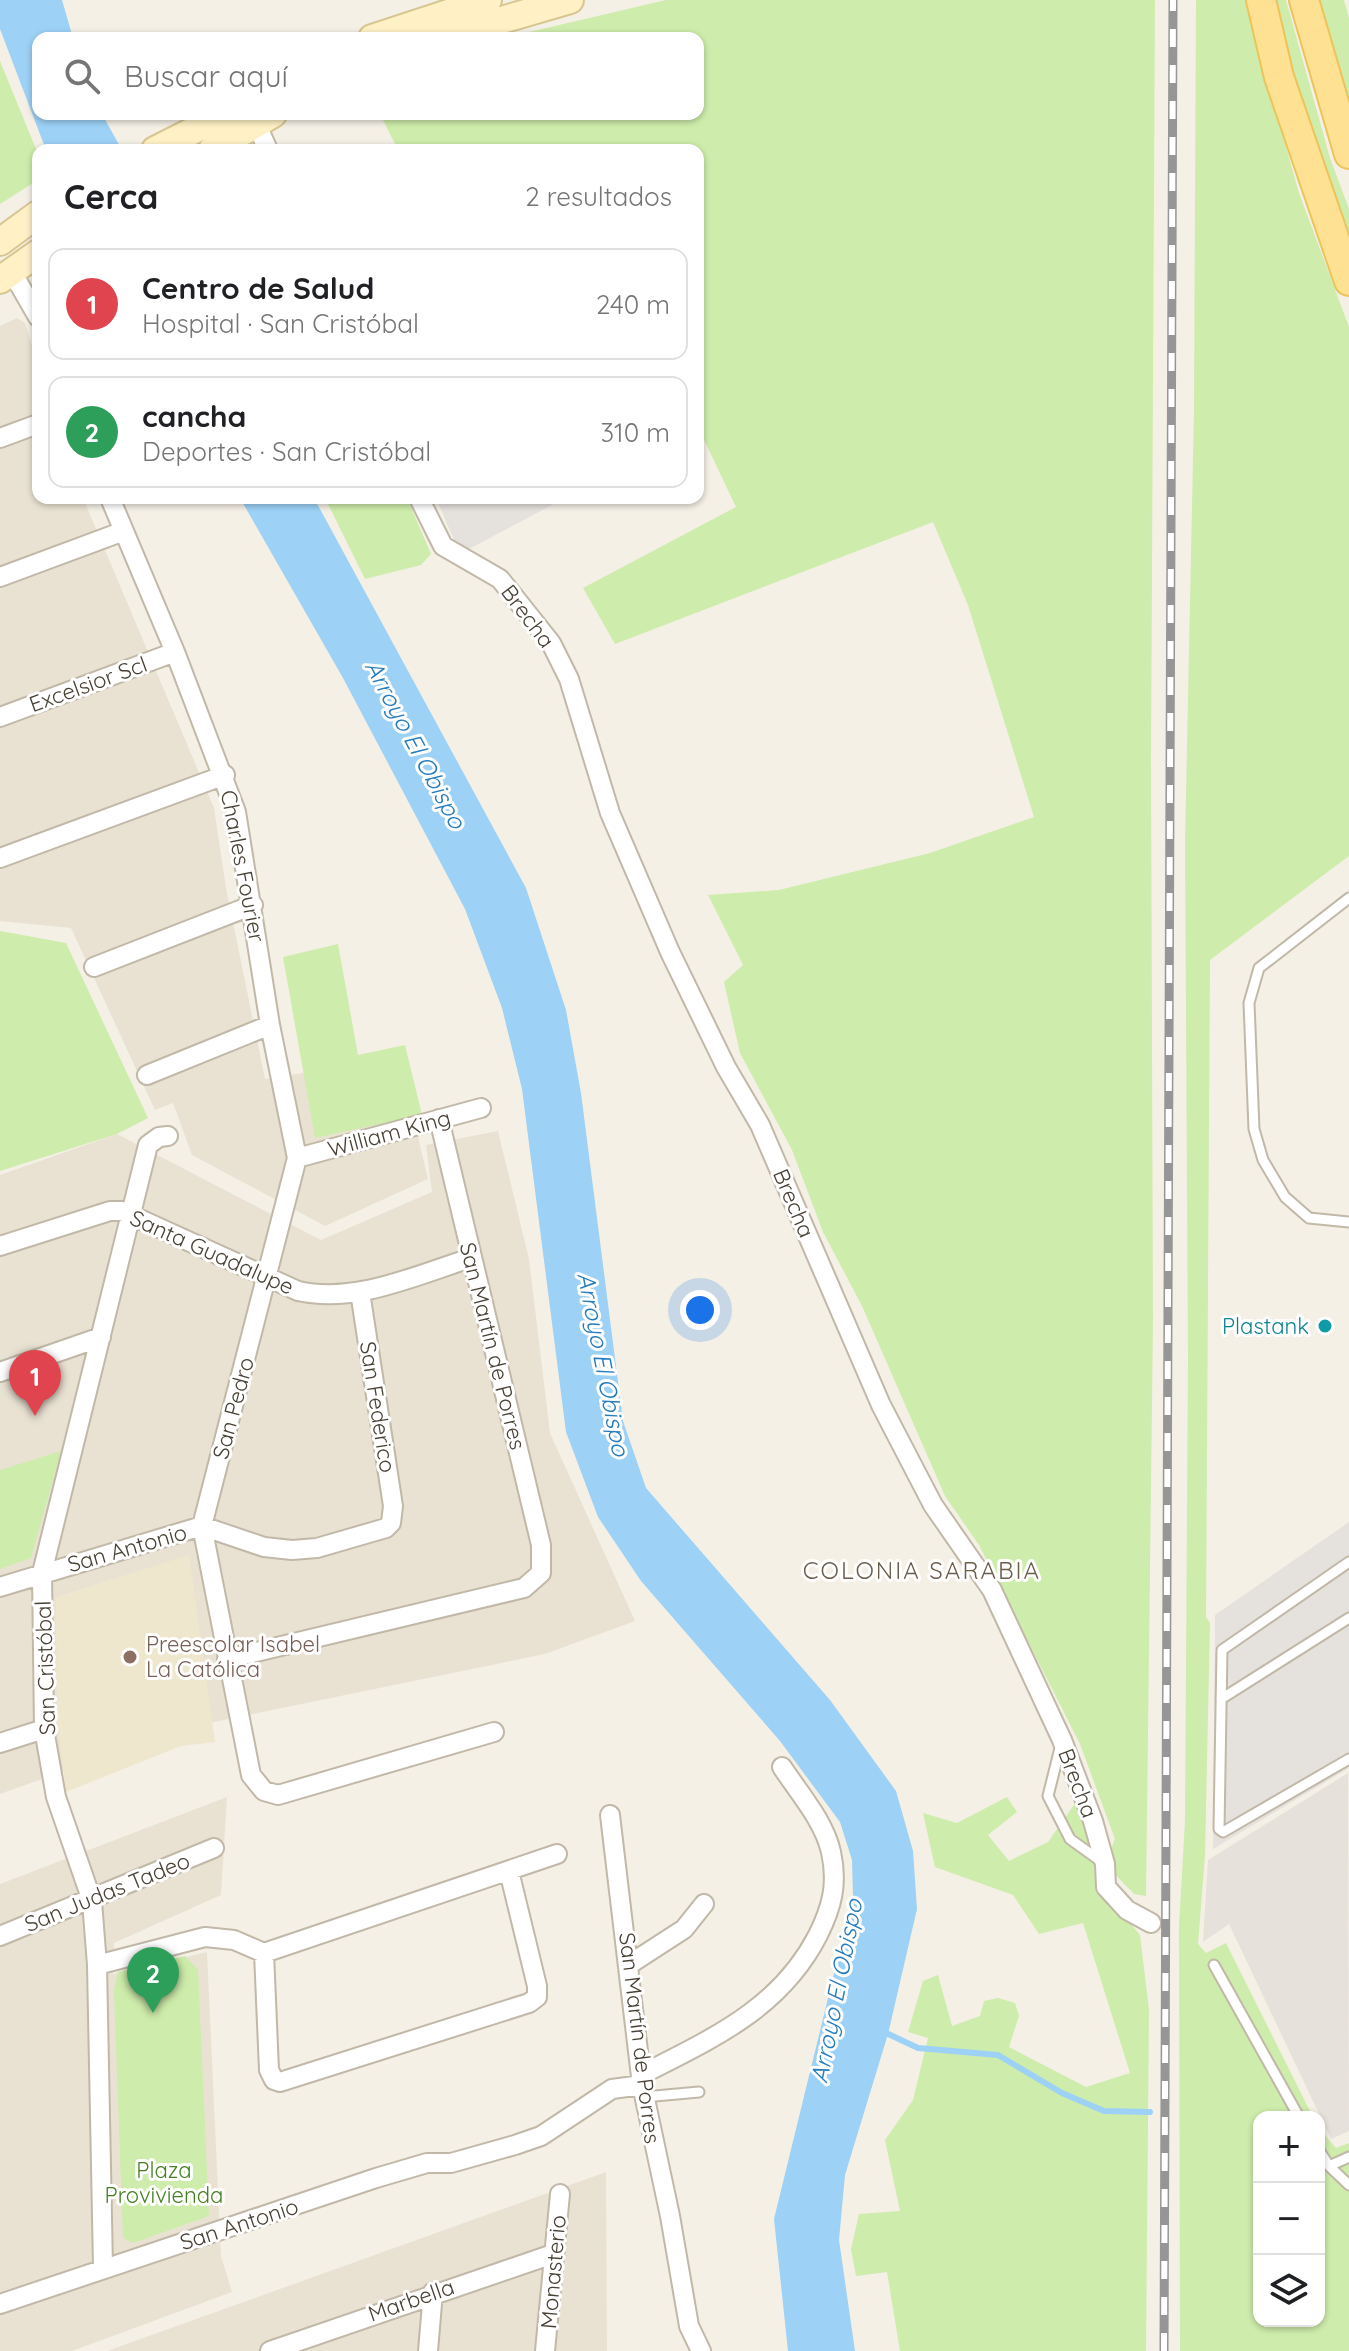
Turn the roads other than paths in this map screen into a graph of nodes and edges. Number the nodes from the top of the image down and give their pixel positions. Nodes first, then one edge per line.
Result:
1 (488, 0) edge
2 (570, 0) edge
3 (1261, 0) edge
4 (1304, 0) edge
5 (390, 32) edge
6 (461, 32) edge
7 (222, 120) edge
8 (262, 120) edge
9 (264, 120) edge
10 (210, 141) edge
11 (267, 144) edge
12 (1349, 154) edge
13 (32, 218) edge
14 (8, 236) edge
15 (20, 266) edge
16 (1349, 281) edge
17 (32, 300) edge
18 (32, 426) edge
19 (0, 438) edge
20 (113, 504) edge
21 (422, 504) edge
22 (124, 531) junction
23 (0, 577) edge
24 (175, 652) junction
25 (0, 717) edge
26 (225, 775) junction
27 (0, 858) edge
28 (1349, 898) edge
29 (253, 905) junction
30 (94, 967) dead end
31 (270, 1025) junction
32 (147, 1075) dead end
33 (481, 1108) dead end
34 (439, 1119) junction
35 (168, 1136) dead end
36 (297, 1158) junction
37 (133, 1214) junction
38 (1349, 1222) edge
39 (0, 1246) edge
40 (471, 1258) junction
41 (267, 1277) junction
42 (360, 1292) junction
43 (101, 1337) junction
44 (0, 1372) edge
45 (391, 1523) joint
46 (202, 1526) junction
47 (1349, 1562) edge
48 (42, 1573) junction
49 (0, 1587) edge
50 (1349, 1618) edge
51 (227, 1659) junction
52 (1221, 1699) junction
53 (44, 1729) junction
54 (494, 1732) dead end
55 (1062, 1740) junction
56 (0, 1743) edge
57 (1349, 1759) edge
58 (782, 1767) dead end
59 (610, 1815) dead end
60 (214, 1848) dead end
61 (557, 1854) dead end
62 (1105, 1864) junction
63 (509, 1871) junction
64 (92, 1901) junction
65 (704, 1904) dead end
66 (1151, 1923) dead end
67 (0, 1936) edge
68 (264, 1953) junction
69 (630, 1964) junction
70 (97, 1965) junction
71 (1214, 1965) dead end
72 (643, 2085) junction
73 (699, 2092) dead end
74 (1296, 2111) edge
75 (1349, 2157) edge
76 (1325, 2160) edge
77 (1329, 2166) junction
78 (1349, 2185) edge
79 (560, 2194) dead end
80 (553, 2254) junction
81 (103, 2267) junction
82 (433, 2292) junction
83 (0, 2304) edge
84 (311, 2343) edge
85 (270, 2351) edge
86 (428, 2351) edge
87 (545, 2351) edge
88 (701, 2351) edge

1 - 5 street
2 - 6 street
3 - 16 main road
4 - 12 main road
7 - 10 street
8 - 10 street
9 - 11 street
13 - 14 street
15 - 17 street
18 - 19 street
20 - 22 street, Charles Fourier
21 - 55 street, Brecha
22 - 23 street
22 - 24 street, Charles Fourier
24 - 25 street, Excelsior Scl
24 - 26 street, Charles Fourier
26 - 27 street
26 - 29 street, Charles Fourier
28 - 38 lane
29 - 30 street
29 - 31 street, Charles Fourier
31 - 32 street
31 - 36 street, Charles Fourier
33 - 34 street, William King
34 - 36 street, William King
34 - 40 street, San Martín de Porres
35 - 37 street, San Cristóbal
36 - 41 street, San Pedro
37 - 39 street, Santa Guadalupe
37 - 41 street, Santa Guadalupe
37 - 43 street, San Cristóbal
40 - 42 street, Santa Guadalupe
40 - 51 street, San Martín de Porres
41 - 42 street, Santa Guadalupe
41 - 46 street, San Pedro
42 - 45 street, San Federico
43 - 44 street
43 - 48 street, San Cristóbal
45 - 46 street, San Antonio
46 - 48 street, San Antonio
46 - 51 street, San Pedro
47 - 52 lane
48 - 49 street, San Antonio
48 - 53 street, San Cristóbal
50 - 52 lane
51 - 54 street, San Pedro
52 - 57 lane
53 - 56 street
53 - 64 street, San Cristóbal
55 - 62 street, Brecha
55 - 62 lane
58 - 72 street, San Antonio
59 - 69 street, San Martín de Porres
60 - 64 street, San Judas Tadeo
61 - 63 street
62 - 66 street, Brecha
63 - 68 street
63 - 68 street
64 - 67 street, San Judas Tadeo
64 - 70 street, San Cristóbal
65 - 69 street
68 - 70 street
69 - 72 street, San Martín de Porres
70 - 81 street, San Cristóbal
71 - 74 lane
72 - 73 lane
72 - 81 street, San Antonio
72 - 88 street, San Martín de Porres
75 - 77 lane
76 - 77 lane
77 - 78 lane
79 - 80 street, Monasterio
80 - 82 street, Marbella
80 - 87 street, Monasterio
81 - 83 street, San Antonio
82 - 84 street, Marbella
82 - 86 street
84 - 85 street, Marbella

